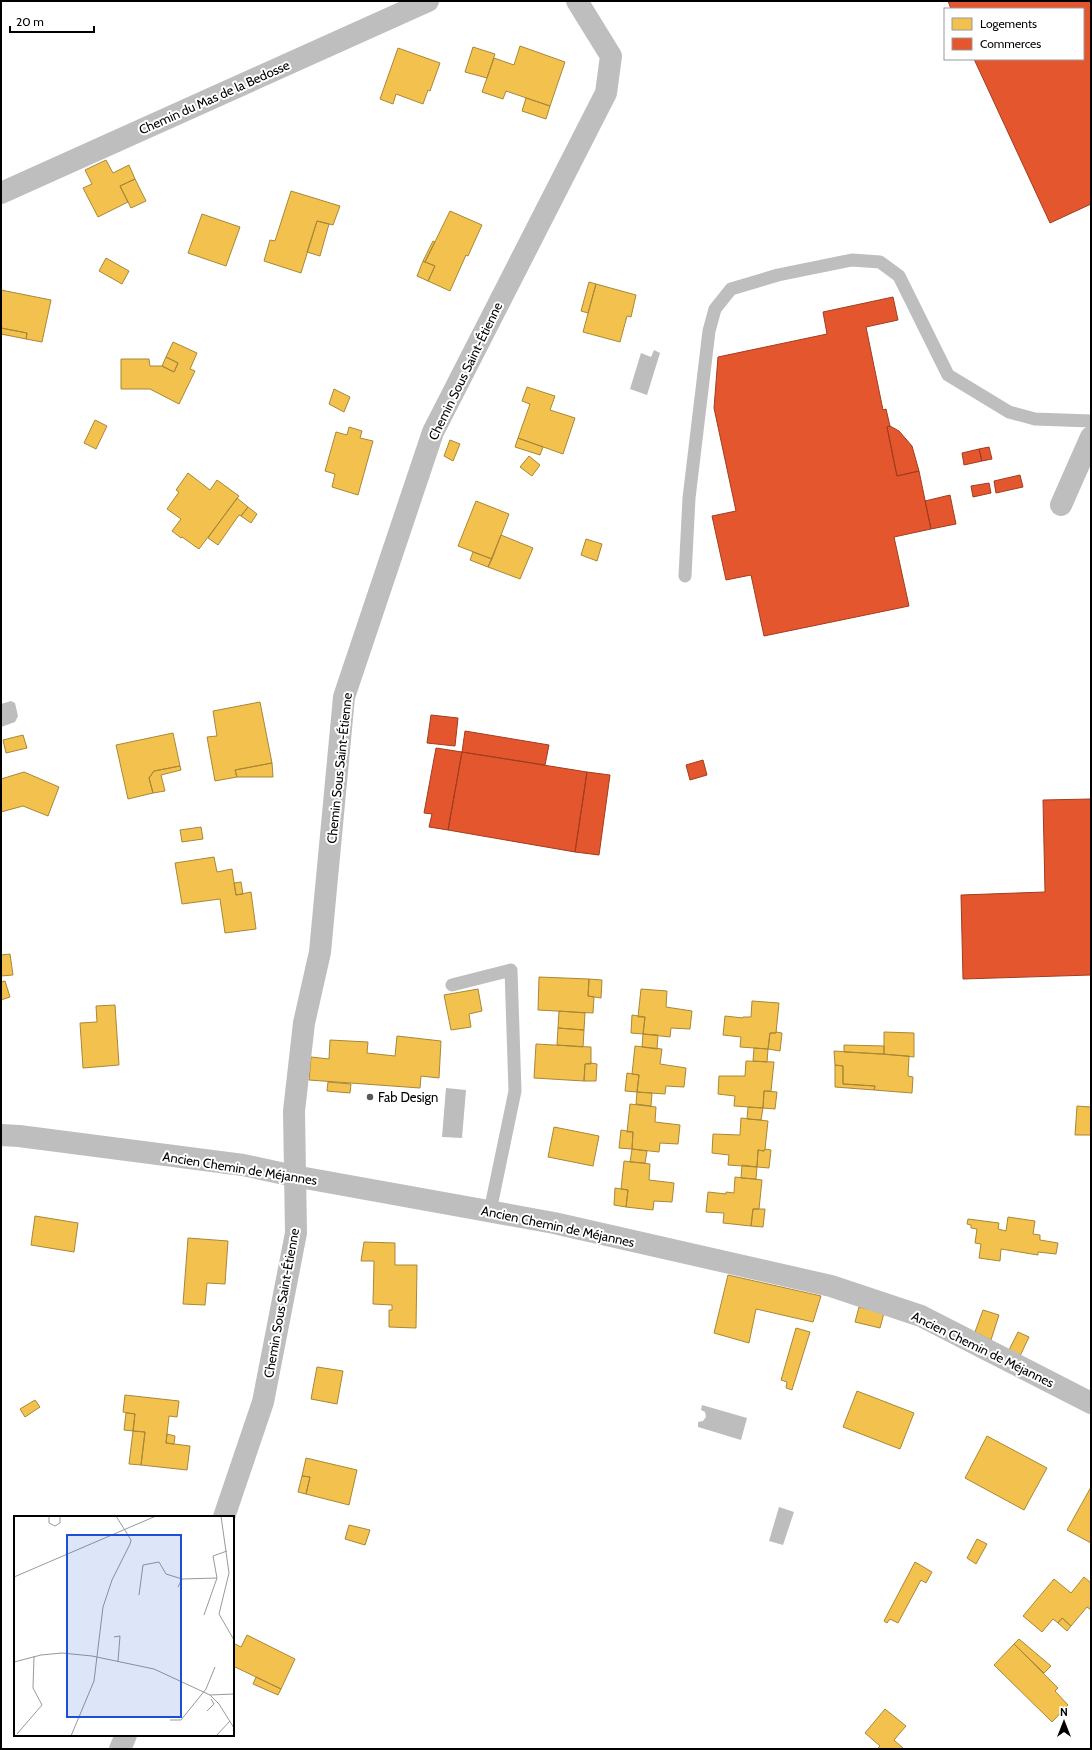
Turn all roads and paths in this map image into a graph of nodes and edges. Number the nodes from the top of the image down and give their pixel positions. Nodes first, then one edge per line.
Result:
1 (428, 1) edge
2 (577, 1) edge
3 (1, 193) edge
4 (1091, 421) edge
5 (1091, 437) edge
6 (1061, 504) dead end
7 (685, 576) dead end
8 (452, 985) dead end
9 (1, 1135) edge
10 (294, 1176) junction
11 (490, 1211) junction
12 (1091, 1402) edge
13 (224, 1516) edge
14 (126, 1736) edge
15 (120, 1749) edge

1 - 3 street, Chemin du Mas de la Bedosse
2 - 10 street, Chemin Sous Saint-Étienne
4 - 7 lane
5 - 6 street
8 - 11 lane
9 - 10 street, Ancien Chemin de Méjannes
10 - 11 street, Ancien Chemin de Méjannes
10 - 13 street, Chemin Sous Saint-Étienne
11 - 12 street, Ancien Chemin de Méjannes
14 - 15 street

